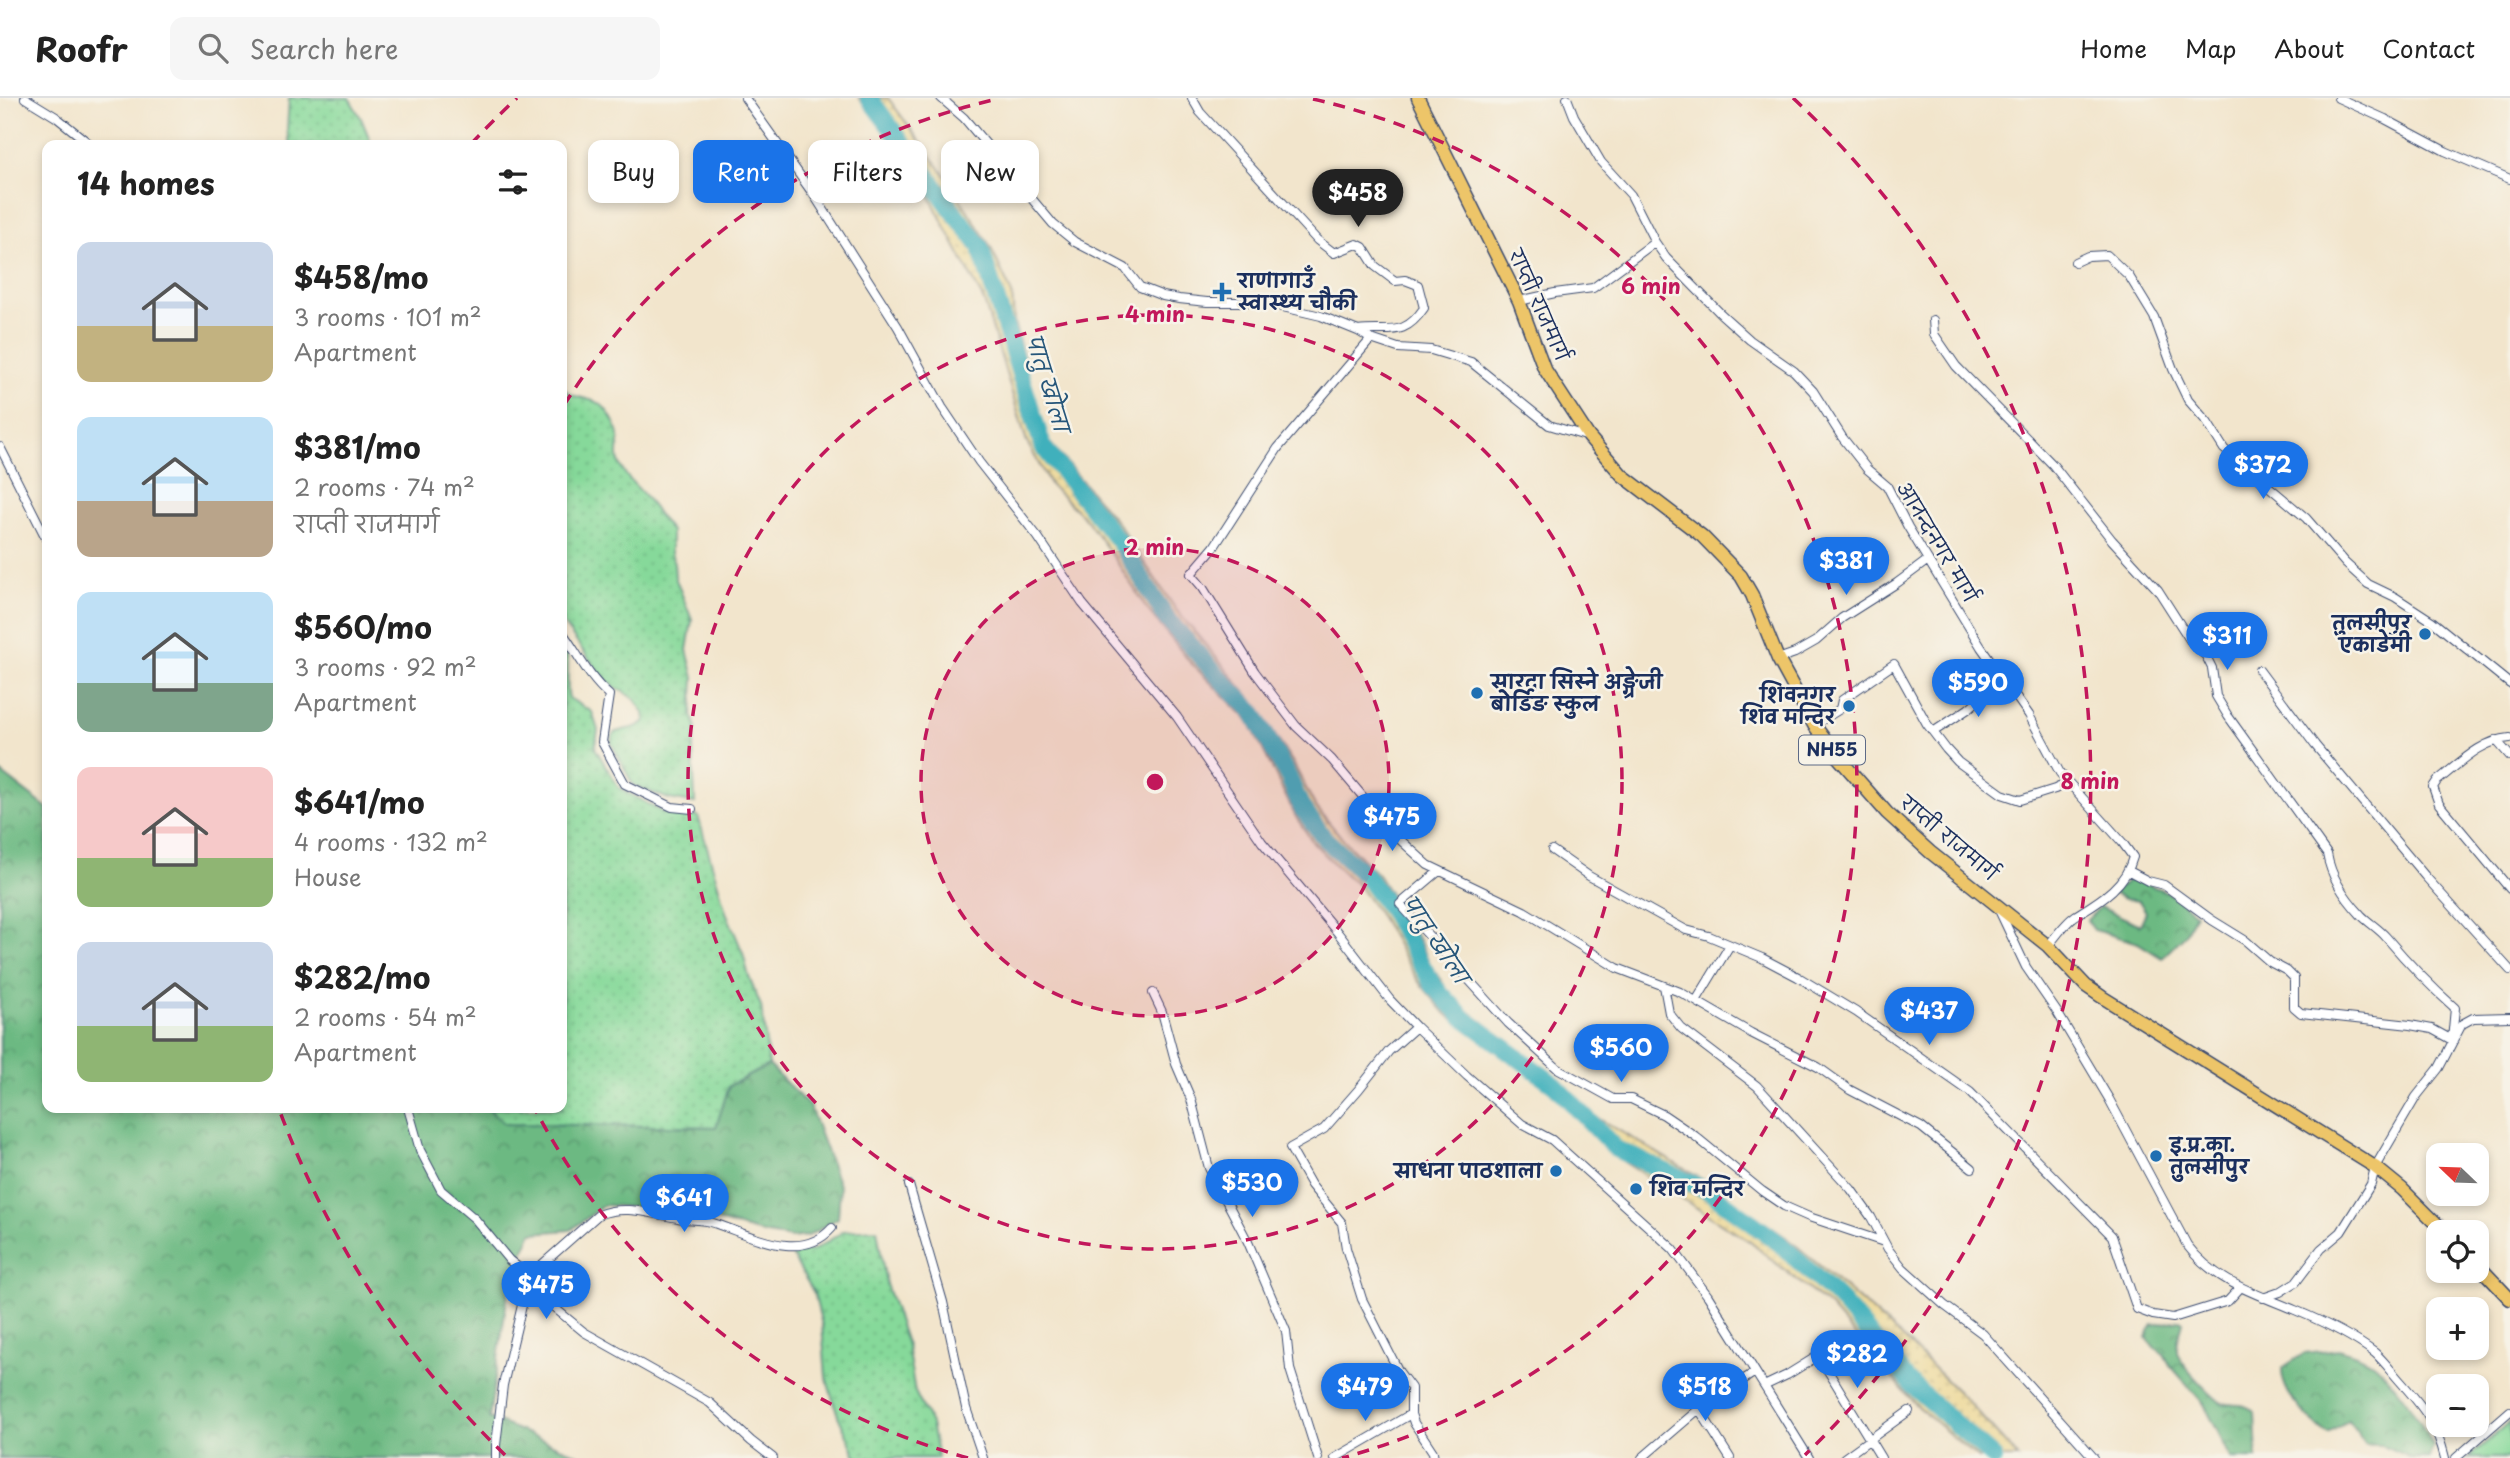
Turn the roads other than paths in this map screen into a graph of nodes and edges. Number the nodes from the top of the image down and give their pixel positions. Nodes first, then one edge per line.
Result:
1 (25, 98) edge
2 (744, 98) edge
3 (941, 98) edge
4 (1192, 98) edge
5 (1418, 98) edge
6 (1567, 98) edge
7 (2338, 98) edge
8 (85, 140) edge
9 (2510, 179) edge
10 (1655, 242) junction
11 (2075, 262) dead end
12 (1519, 301) junction
13 (1933, 320) dead end
14 (1358, 331) junction
15 (1371, 339) junction
16 (1589, 437) junction
17 (0, 447) edge
18 (42, 531) edge
19 (1928, 560) junction
20 (567, 639) edge
21 (1778, 659) junction
22 (2259, 670) dead end
23 (2003, 679) junction
24 (2510, 684) edge
25 (1814, 724) junction
26 (1933, 732) junction
27 (2510, 737) edge
28 (2496, 740) junction
29 (2510, 756) edge
30 (2067, 783) junction
31 (692, 809) dead end
32 (1552, 850) dead end
33 (1439, 871) junction
34 (2129, 871) junction
35 (2510, 889) edge
36 (1996, 903) junction
37 (1730, 946) junction
38 (2048, 946) junction
39 (2510, 970) edge
40 (1664, 986) junction
41 (1153, 993) dead end
42 (1696, 1001) junction
43 (2510, 1017) edge
44 (1416, 1027) junction
45 (2452, 1040) junction
46 (409, 1113) edge
47 (2375, 1167) junction
48 (1972, 1168) dead end
49 (909, 1185) dead end
50 (2433, 1220) edge
51 (832, 1228) dead end
52 (1884, 1242) junction
53 (529, 1276) junction
54 (2489, 1277) edge
55 (2240, 1288) junction
56 (2263, 1298) junction
57 (2510, 1299) edge
58 (1850, 1336) dead end
59 (1819, 1356) junction
60 (1755, 1372) junction
61 (1764, 1385) junction
62 (1699, 1409) junction
63 (1909, 1411) dead end
64 (2510, 1411) edge
65 (1411, 1413) junction
66 (1871, 1440) junction
67 (496, 1458) edge
68 (773, 1458) edge
69 (983, 1458) edge
70 (1318, 1458) edge
71 (1335, 1458) edge
72 (1434, 1458) edge
73 (1642, 1458) edge
74 (1730, 1458) edge
75 (1809, 1458) edge
76 (1844, 1458) edge
77 (1881, 1458) edge
78 (2094, 1458) edge
79 (2445, 1458) edge
80 (2456, 1458) edge

1 - 8 street
2 - 44 street
3 - 14 street
4 - 14 street
5 - 12 main road, राप्ती राजमार्ग / NH55
6 - 10 street, आनन्दनगर मार्ग
7 - 9 street
10 - 12 street
10 - 19 street, आनन्दनगर मार्ग
11 - 24 street
12 - 16 main road, राप्ती राजमार्ग / NH55
13 - 45 street
14 - 15 street
15 - 16 street
15 - 33 street
16 - 21 main road, राप्ती राजमार्ग / NH55
17 - 18 street
19 - 21 street
19 - 23 street, आनन्दनगर मार्ग
20 - 31 street
21 - 25 main road, राप्ती राजमार्ग / NH55
22 - 39 street
23 - 26 street
23 - 30 street, आनन्दनगर मार्ग
25 - 26 street
25 - 36 main road, राप्ती राजमार्ग / NH55
26 - 30 street
27 - 28 street
28 - 29 street
28 - 35 street
30 - 34 street, आनन्दनगर मार्ग
32 - 37 street
33 - 40 street
33 - 52 street
34 - 38 street
34 - 45 street
36 - 38 main road, राप्ती राजमार्ग / NH55
36 - 55 street
37 - 42 street
37 - 55 street
38 - 47 main road, राप्ती राजमार्ग / NH55
40 - 42 street
40 - 52 street
41 - 70 street
42 - 48 street
43 - 45 street
44 - 60 street
44 - 65 street
45 - 47 street
46 - 53 street
47 - 50 main road, राप्ती राजमार्ग / NH55
47 - 56 street
49 - 69 street
51 - 53 street
52 - 78 street
53 - 67 street
53 - 68 street
54 - 57 main road
55 - 56 street
56 - 79 street
58 - 59 street
59 - 61 street
59 - 66 street
60 - 61 street
60 - 62 street
61 - 75 street
62 - 73 street
62 - 74 street
63 - 66 street
64 - 80 street
65 - 71 street
65 - 72 street
66 - 76 street
66 - 77 street

